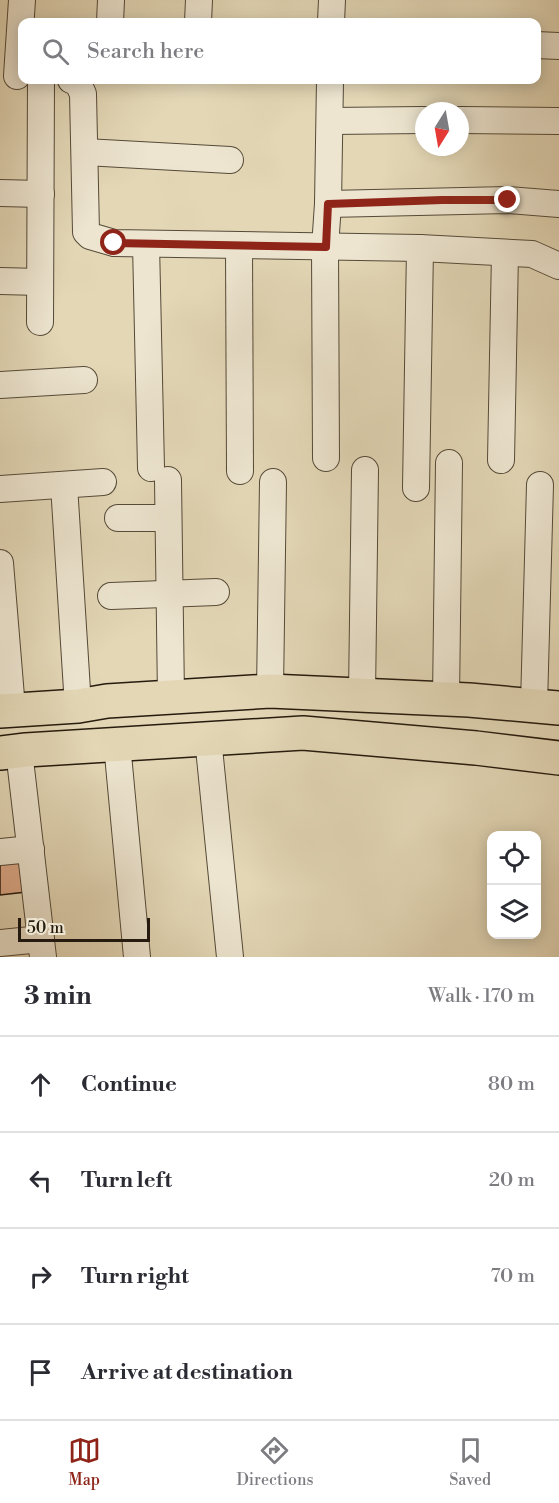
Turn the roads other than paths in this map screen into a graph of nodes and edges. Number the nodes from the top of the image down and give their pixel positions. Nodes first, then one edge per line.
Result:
1 (22, 0) edge
2 (111, 0) edge
3 (199, 0) edge
4 (332, 0) edge
5 (22, 18) edge
6 (110, 18) edge
7 (198, 18) edge
8 (332, 18) edge
9 (541, 45) edge
10 (559, 46) edge
11 (21, 84) edge
12 (78, 84) edge
13 (330, 84) edge
14 (415, 120) edge
15 (469, 120) edge
16 (330, 121) junction
17 (559, 121) edge
18 (85, 152) junction
19 (230, 160) dead end
20 (0, 193) edge
21 (40, 194) junction
22 (328, 204) junction
23 (559, 204) edge
24 (146, 244) junction
25 (239, 247) junction
26 (326, 247) junction
27 (420, 248) junction
28 (505, 253) junction
29 (559, 266) edge
30 (0, 281) edge
31 (40, 282) junction
32 (40, 322) dead end
33 (84, 380) dead end
34 (0, 385) edge
35 (326, 458) dead end
36 (501, 460) dead end
37 (450, 463) dead end
38 (366, 470) dead end
39 (240, 471) dead end
40 (103, 482) dead end
41 (273, 482) dead end
42 (64, 485) junction
43 (540, 485) dead end
44 (416, 488) dead end
45 (0, 489) edge
46 (118, 518) dead end
47 (168, 518) junction
48 (0, 563) edge
49 (216, 592) dead end
50 (169, 594) junction
51 (111, 597) dead end
52 (270, 691) junction
53 (362, 695) junction
54 (171, 697) junction
55 (446, 699) junction
56 (78, 706) junction
57 (546, 707) edge
58 (12, 710) edge
59 (208, 738) junction
60 (117, 744) junction
61 (15, 751) edge
62 (559, 758) edge
63 (31, 849) junction
64 (0, 852) edge
65 (0, 943) edge
66 (42, 948) edge
67 (137, 957) edge
68 (230, 957) edge

1 - 5 street
2 - 6 street
3 - 7 street
4 - 8 street
9 - 10 street
11 - 21 street
12 - 18 street
13 - 16 street
14 - 16 street
15 - 17 street
16 - 22 street
18 - 19 street
18 - 24 street
20 - 21 street
21 - 31 street
22 - 23 street
22 - 26 street
24 - 25 street
24 - 47 street
25 - 26 street
25 - 39 street
26 - 27 street
26 - 35 street
27 - 28 street
27 - 44 street
28 - 29 street
28 - 36 street
30 - 31 street
31 - 32 street
33 - 34 street
37 - 55 street
38 - 53 street
40 - 42 street
41 - 52 street
42 - 45 street
42 - 56 street
43 - 57 street
46 - 47 street
47 - 50 street
48 - 58 street
49 - 50 street
50 - 51 street
50 - 54 street
52 - 53 main road
52 - 54 main road
53 - 55 main road
54 - 56 main road
55 - 57 main road
56 - 58 main road
58 - 61 street
59 - 60 main road
59 - 62 main road
59 - 68 street
60 - 61 main road
60 - 67 street
61 - 63 street
63 - 64 street
63 - 66 street
65 - 66 street

